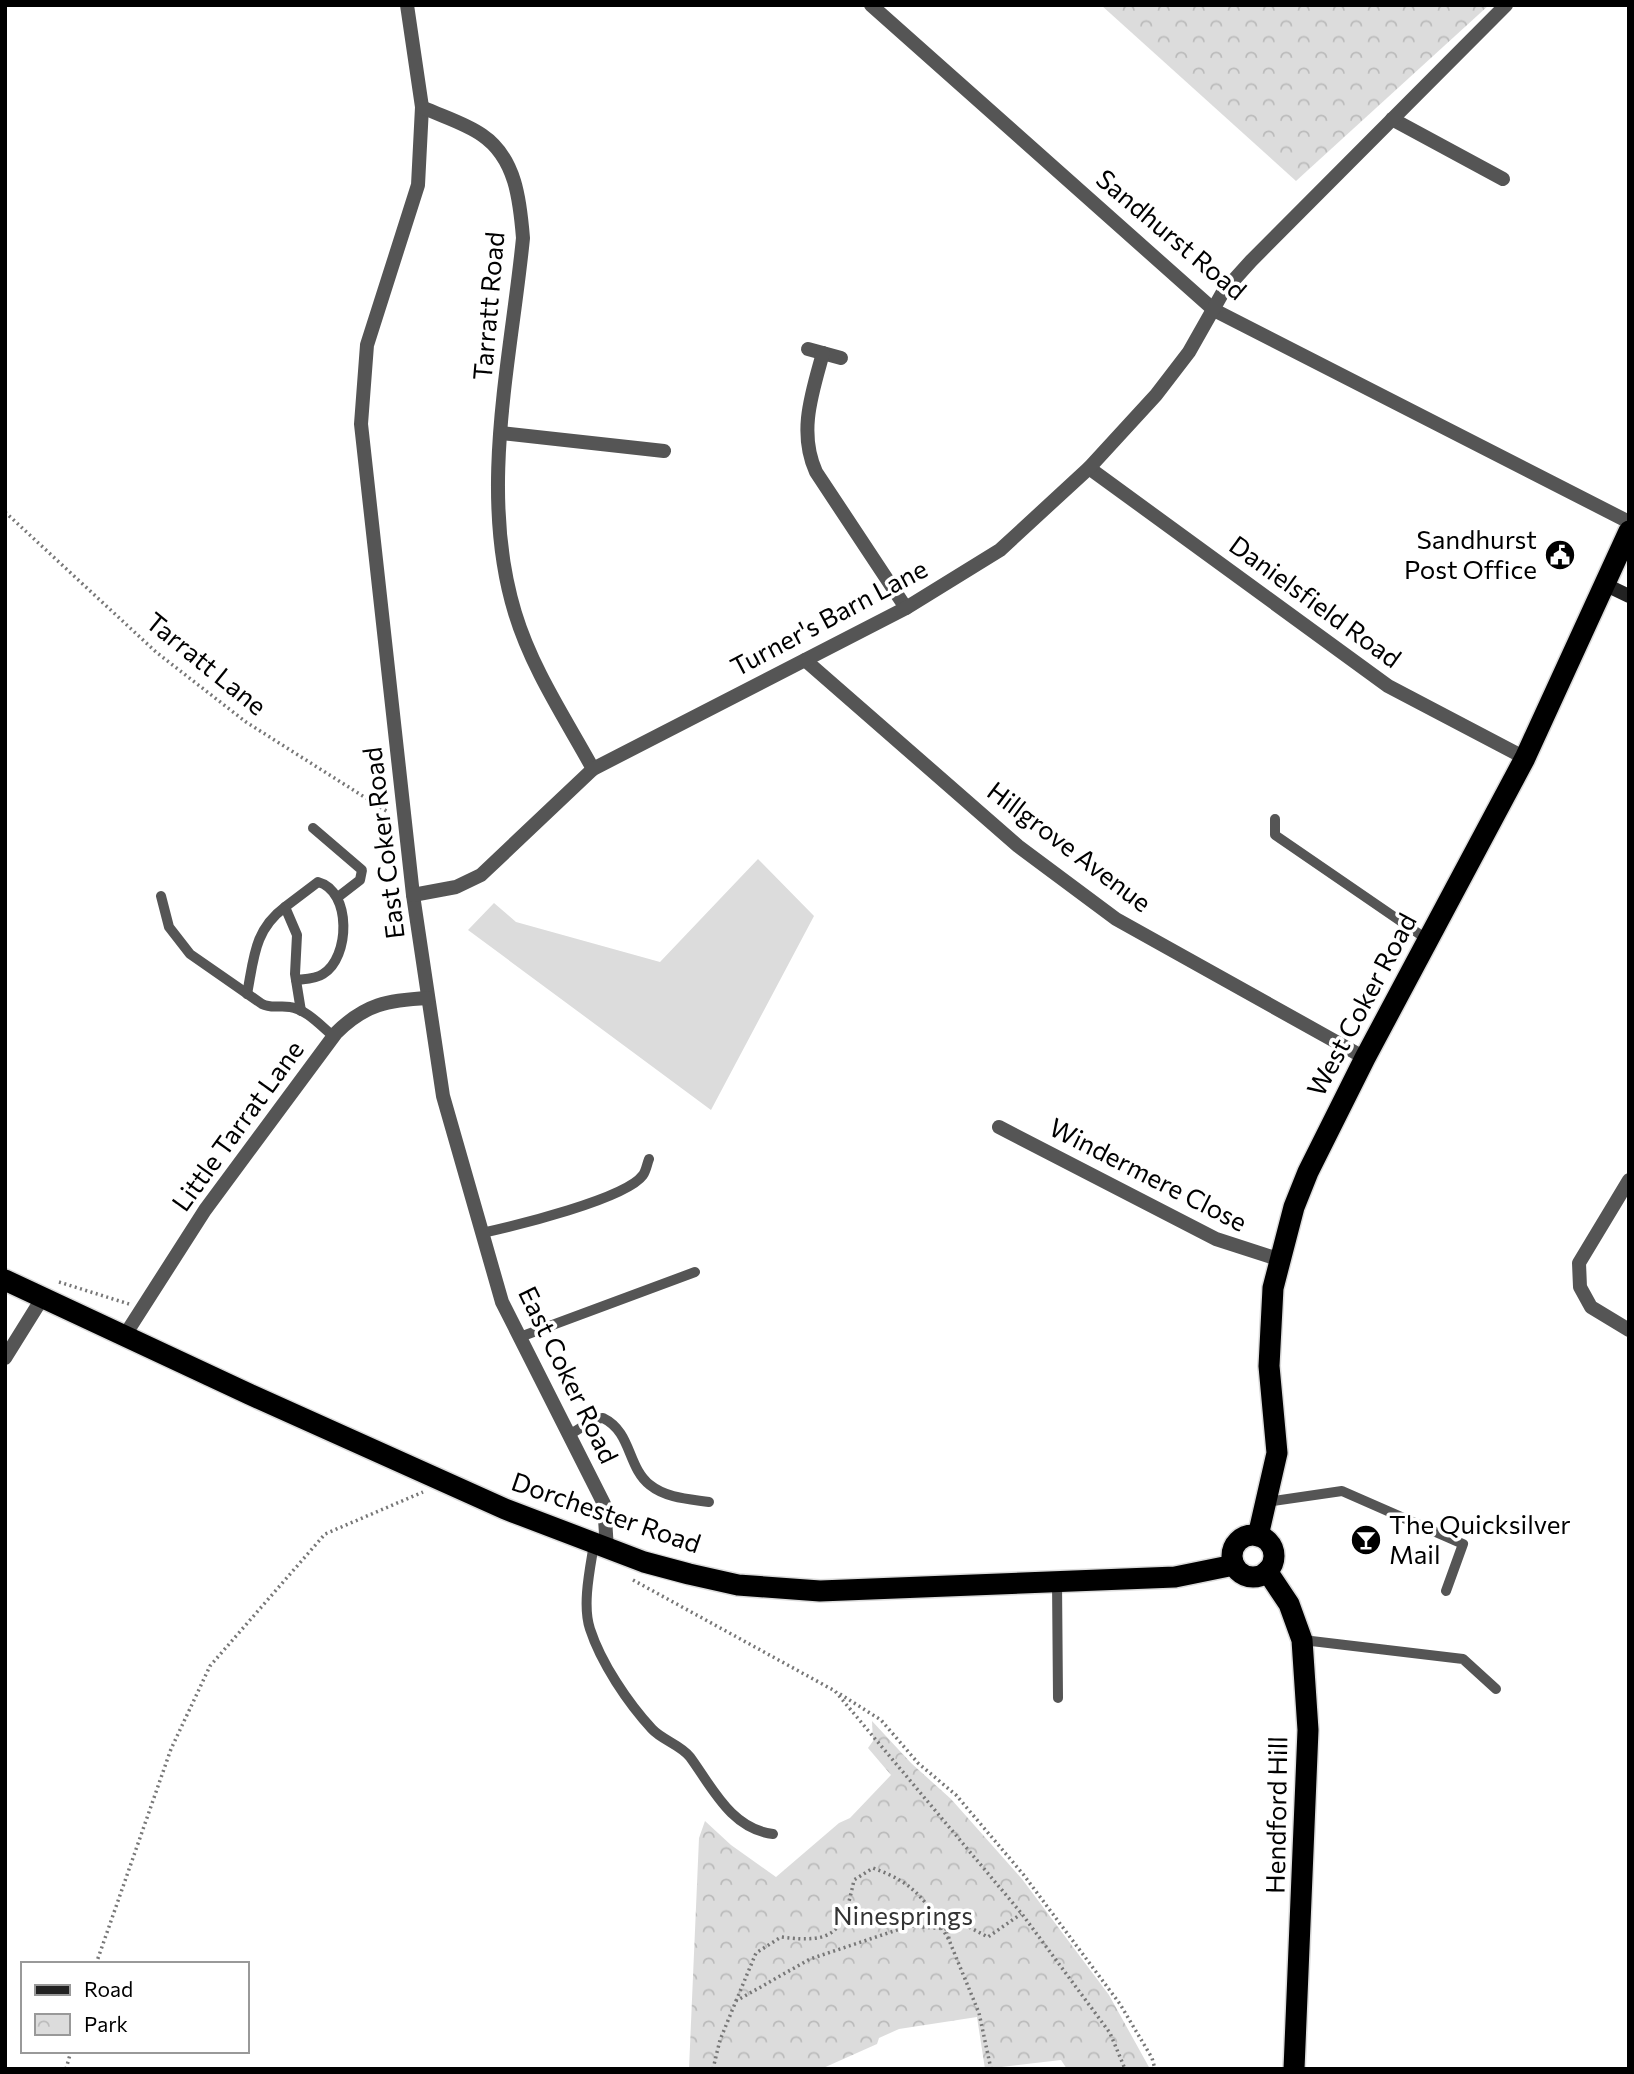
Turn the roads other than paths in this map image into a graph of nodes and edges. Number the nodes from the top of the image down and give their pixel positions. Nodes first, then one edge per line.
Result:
1 (407, 5) edge
2 (871, 5) edge
3 (1506, 5) edge
4 (422, 107) junction
5 (1392, 119) junction
6 (1503, 179) dead end
7 (1214, 310) junction
8 (808, 348) dead end
9 (823, 353) junction
10 (841, 358) dead end
11 (501, 433) junction
12 (664, 451) dead end
13 (1088, 468) junction
14 (1629, 522) edge
15 (1629, 531) edge
16 (1604, 584) junction
17 (1629, 596) edge
18 (906, 608) junction
19 (805, 660) junction
20 (1525, 758) junction
21 (593, 769) junction
22 (1275, 819) dead end
23 (313, 828) dead end
24 (413, 895) junction
25 (161, 896) dead end
26 (338, 897) junction
27 (285, 907) junction
28 (1428, 940) junction
29 (296, 980) junction
30 (247, 994) junction
31 (428, 998) junction
32 (301, 1011) junction
33 (334, 1036) junction
34 (1365, 1058) junction
35 (999, 1127) dead end
36 (649, 1159) dead end
37 (1629, 1180) edge
38 (482, 1234) junction
39 (1278, 1259) junction
40 (695, 1272) dead end
41 (5, 1280) edge
42 (45, 1287) junction
43 (1629, 1331) edge
44 (125, 1335) junction
45 (520, 1337) junction
46 (5, 1358) edge
47 (569, 1435) junction
48 (709, 1502) dead end
49 (1267, 1502) junction
50 (1258, 1536) junction
51 (600, 1547) junction
52 (1234, 1565) junction
53 (1268, 1571) junction
54 (1057, 1581) junction
55 (1446, 1591) dead end
56 (1302, 1640) junction
57 (1496, 1689) dead end
58 (1058, 1698) dead end
59 (773, 1834) dead end
60 (1294, 2069) edge

1 - 4 street, East Coker Road
2 - 7 street, Sandhurst Road
3 - 5 street, Turner's Barn Lane
4 - 11 street, Tarratt Road
4 - 24 street, East Coker Road
5 - 6 street
5 - 7 street, Turner's Barn Lane
7 - 13 street, Turner's Barn Lane
7 - 14 street, Sandhurst Road
8 - 9 street
9 - 10 street
9 - 18 street
11 - 12 street
11 - 21 street, Tarratt Road
13 - 18 street, Turner's Barn Lane
13 - 20 street, Danielsfield Road
15 - 16 highway, West Coker Road
16 - 17 street
16 - 20 highway, West Coker Road
18 - 19 street, Turner's Barn Lane
19 - 21 street, Turner's Barn Lane
19 - 34 street, Hillgrove Avenue
20 - 28 highway, West Coker Road
21 - 24 street, Turner's Barn Lane
22 - 28 lane
23 - 26 lane
24 - 31 street, East Coker Road
25 - 30 lane
26 - 27 lane
26 - 29 lane
27 - 29 lane
27 - 30 lane
28 - 34 highway, West Coker Road
29 - 32 lane
30 - 32 lane
31 - 33 street, Little Tarrat Lane
31 - 38 street, East Coker Road
32 - 33 lane
33 - 44 street, Little Tarrat Lane
34 - 39 highway, West Coker Road
35 - 39 street, Windermere Close
36 - 38 lane
37 - 43 street
38 - 45 street, East Coker Road
39 - 49 highway, West Coker Road
40 - 45 lane
41 - 42 highway, Dorchester Road
42 - 44 highway, Dorchester Road
42 - 46 street
44 - 51 highway, Dorchester Road
45 - 47 street, East Coker Road
47 - 48 lane
47 - 51 street, East Coker Road
49 - 50 highway, West Coker Road
49 - 55 lane
50 - 52 highway
50 - 53 highway
51 - 54 highway, Dorchester Road
51 - 59 lane
52 - 53 highway
52 - 54 highway, Dorchester Road
53 - 56 highway, Hendford Hill
54 - 58 lane
56 - 57 lane
56 - 60 highway, Hendford Hill

